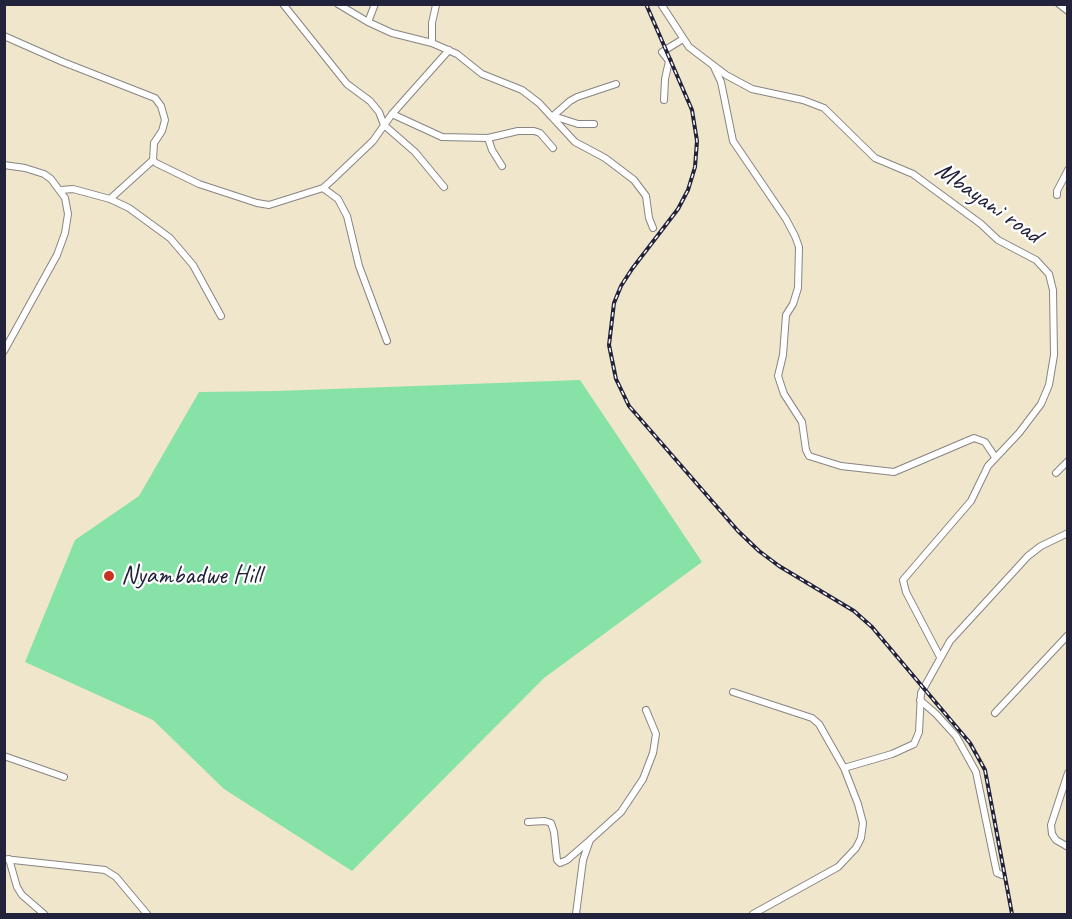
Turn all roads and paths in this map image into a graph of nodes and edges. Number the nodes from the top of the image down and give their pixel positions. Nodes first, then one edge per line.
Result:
1 (284, 4) edge
2 (338, 4) edge
3 (375, 4) edge
4 (661, 4) edge
5 (1059, 4) edge
6 (436, 5) edge
7 (1068, 11) edge
8 (368, 22) junction
9 (4, 36) edge
10 (683, 39) junction
11 (432, 44) junction
12 (449, 50) junction
13 (712, 64) junction
14 (616, 84) dead end
15 (664, 100) dead end
16 (392, 114) junction
17 (552, 115) junction
18 (594, 124) dead end
19 (384, 125) junction
20 (488, 138) junction
21 (553, 148) dead end
22 (153, 160) junction
23 (4, 165) edge
24 (502, 166) dead end
25 (1068, 170) edge
26 (444, 187) dead end
27 (323, 188) junction
28 (61, 190) junction
29 (1057, 195) dead end
30 (110, 199) junction
31 (653, 228) dead end
32 (221, 316) dead end
33 (387, 341) dead end
34 (4, 351) edge
35 (995, 457) junction
36 (1068, 461) edge
37 (1056, 473) dead end
38 (1068, 533) edge
39 (1068, 635) edge
40 (940, 657) junction
41 (733, 692) dead end
42 (920, 700) junction
43 (646, 710) dead end
44 (995, 712) dead end
45 (4, 756) edge
46 (844, 768) junction
47 (1068, 773) edge
48 (64, 777) dead end
49 (528, 822) dead end
50 (590, 840) junction
51 (1068, 847) edge
52 (7, 859) edge
53 (1002, 875) dead end
54 (44, 915) edge
55 (147, 915) edge
56 (576, 915) edge
57 (753, 915) edge

1 - 19 street
2 - 8 street
3 - 8 street
4 - 10 street, Mbayani road
5 - 7 street
6 - 11 street
8 - 11 street
9 - 22 street
10 - 13 street, Mbayani road
10 - 15 street
11 - 12 street
12 - 16 street
12 - 17 street
13 - 35 street, Mbayani road
13 - 35 street
14 - 17 street
16 - 19 street
16 - 20 street
17 - 18 street
17 - 31 street
19 - 26 street
19 - 27 street
20 - 21 street
20 - 24 street
22 - 27 street
22 - 30 street
23 - 28 street
25 - 29 street
27 - 33 street
28 - 30 street
28 - 34 street
30 - 32 street
35 - 40 street, Mbayani road
36 - 37 street
38 - 40 street
39 - 44 street
40 - 42 street
41 - 46 street
42 - 46 street
42 - 53 street
43 - 50 street
45 - 48 street
46 - 57 street
47 - 51 street
49 - 50 street
50 - 56 street
52 - 54 street
52 - 55 street

